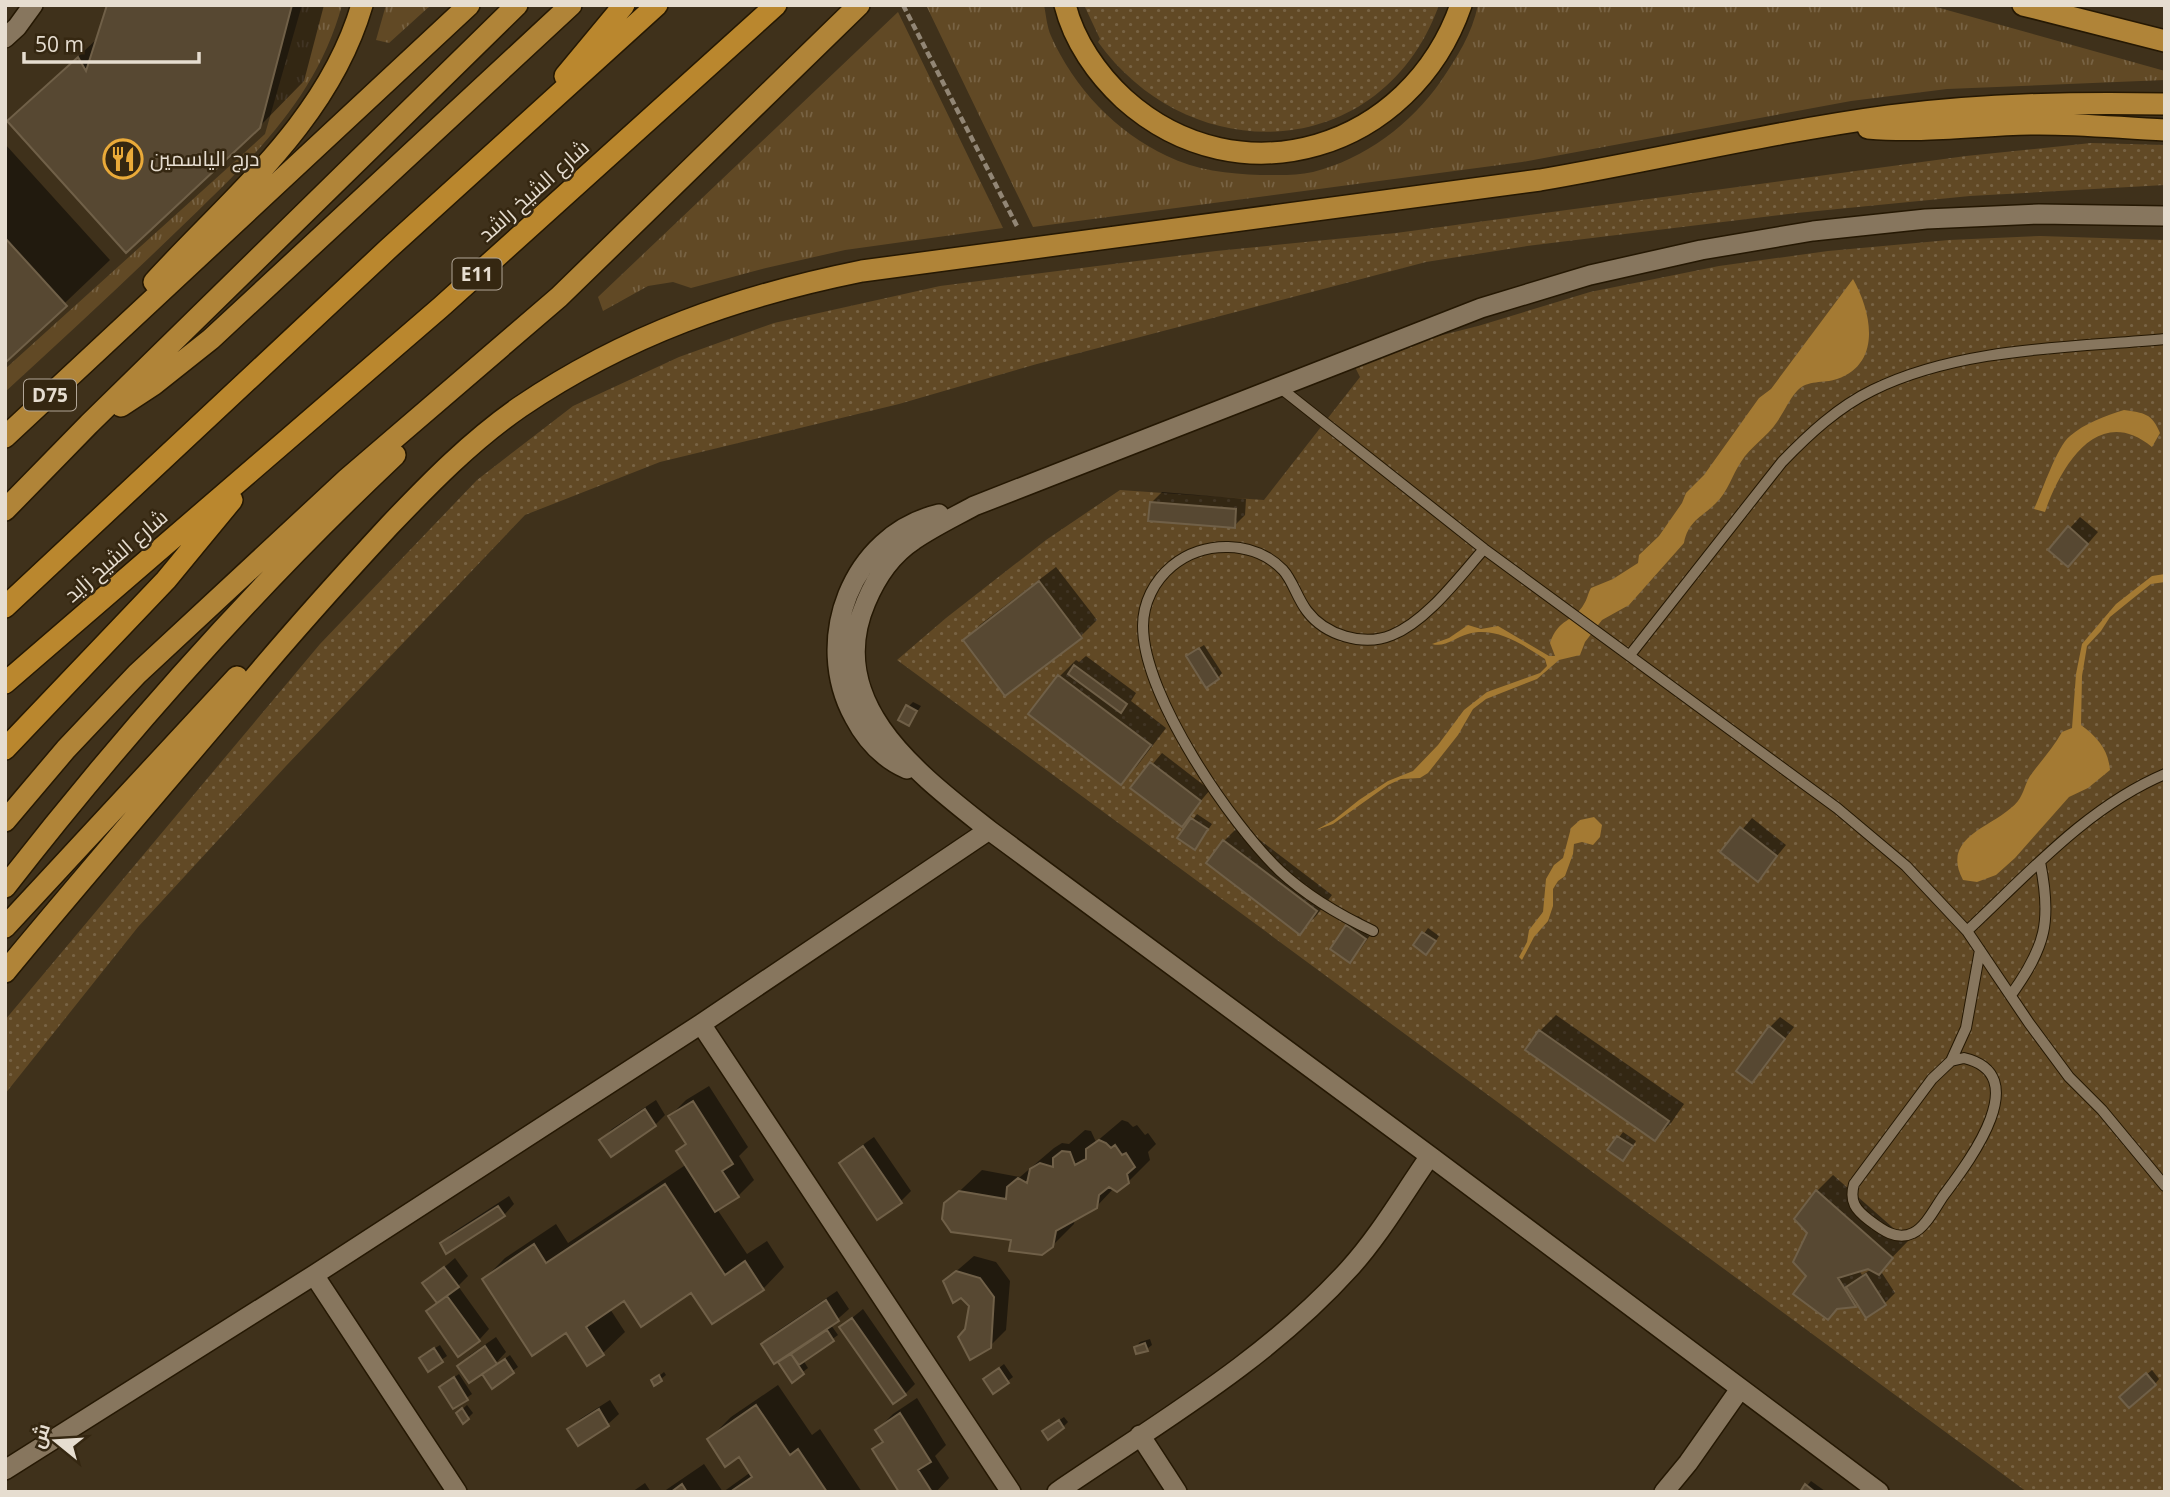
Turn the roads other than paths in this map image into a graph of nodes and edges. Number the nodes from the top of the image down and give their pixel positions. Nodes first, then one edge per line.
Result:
1 (33, 5) edge
2 (362, 5) edge
3 (469, 5) edge
4 (517, 5) edge
5 (571, 5) edge
6 (624, 5) edge
7 (657, 5) edge
8 (776, 5) edge
9 (859, 5) edge
10 (1065, 5) edge
11 (1461, 5) edge
12 (2024, 5) edge
13 (5, 38) edge
14 (2165, 41) edge
15 (2165, 104) edge
16 (537, 114) junction
17 (1839, 124) junction
18 (2165, 130) edge
19 (2165, 216) edge
20 (2165, 339) edge
21 (509, 341) junction
22 (95, 354) junction
23 (1278, 386) junction
24 (89, 424) junction
25 (5, 437) edge
26 (258, 465) junction
27 (5, 510) edge
28 (1484, 549) junction
29 (320, 600) junction
30 (5, 607) edge
31 (1630, 655) junction
32 (5, 683) edge
33 (5, 749) edge
34 (2165, 774) edge
35 (5, 821) edge
36 (989, 830) junction
37 (2040, 862) junction
38 (5, 887) edge
39 (5, 928) edge
40 (1373, 931) dead end
41 (1967, 932) junction
42 (1980, 950) junction
43 (5, 972) edge
44 (2011, 995) junction
45 (701, 1024) junction
46 (1951, 1061) junction
47 (1430, 1156) junction
48 (2165, 1186) edge
49 (314, 1275) junction
50 (1740, 1389) junction
51 (1140, 1434) junction
52 (5, 1470) edge
53 (457, 1492) edge
54 (1011, 1492) edge
55 (1057, 1492) edge
56 (1177, 1492) edge
57 (1664, 1492) edge
58 (1879, 1492) edge

1 - 13 street
2 - 22 highway
3 - 22 highway, D75
4 - 24 highway
5 - 24 highway
6 - 16 highway
7 - 16 highway
8 - 26 highway, شارع الشيخ راشد / E11
9 - 21 highway
10 - 11 highway
12 - 14 highway
15 - 17 highway
16 - 30 highway, شارع الشيخ زايد
17 - 18 highway
17 - 29 highway
19 - 23 street
20 - 31 lane
21 - 35 highway
21 - 38 highway
22 - 25 highway, D75
23 - 28 lane
23 - 36 street
24 - 27 highway
26 - 32 highway, شارع الشيخ زايد / E11
26 - 33 highway
28 - 31 lane
28 - 40 lane
29 - 39 highway
29 - 43 highway
31 - 41 lane
34 - 37 lane
36 - 45 street
36 - 47 street
37 - 41 lane
37 - 44 lane
41 - 42 lane
42 - 44 lane
42 - 46 lane
44 - 48 lane
45 - 49 street
45 - 54 street
46 - 46 lane
47 - 50 street
47 - 51 street
49 - 52 street
49 - 53 street
50 - 57 street
50 - 58 street
51 - 55 street
51 - 56 street

